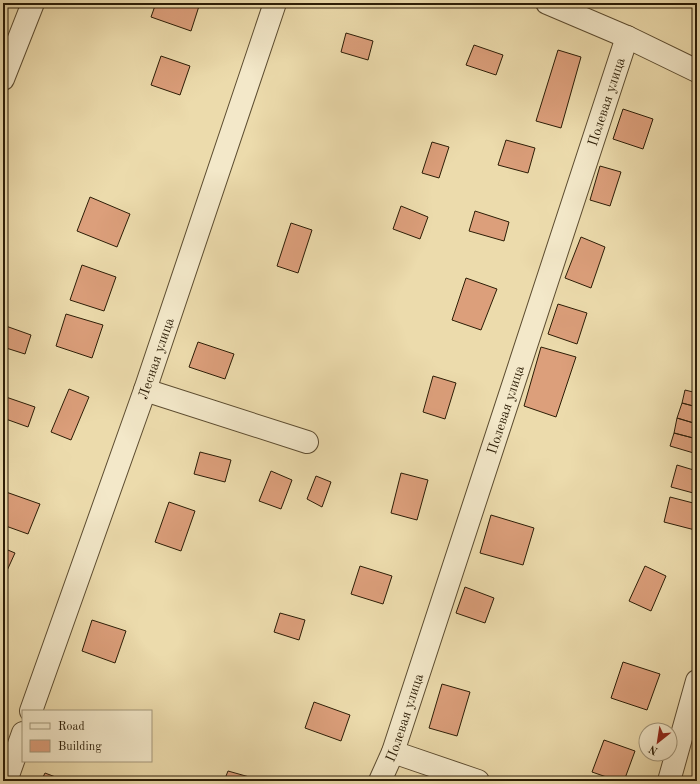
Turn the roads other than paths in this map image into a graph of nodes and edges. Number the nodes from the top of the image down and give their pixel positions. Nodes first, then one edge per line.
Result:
1 (33, 3) edge
2 (275, 3) edge
3 (547, 3) edge
4 (627, 37) junction
5 (697, 71) edge
6 (3, 79) edge
7 (145, 390) junction
8 (307, 442) dead end
9 (697, 680) edge
10 (31, 710) edge
11 (22, 736) edge
12 (392, 752) junction
13 (6, 781) edge
14 (380, 781) edge
15 (478, 781) edge
16 (669, 781) edge

1 - 6 street
2 - 7 street, Лесная улица
3 - 4 street
4 - 5 street
4 - 12 street, Полевая улица
7 - 8 street
7 - 10 street, Лесная улица
9 - 16 street
11 - 13 street
12 - 14 street, Полевая улица
12 - 15 street

